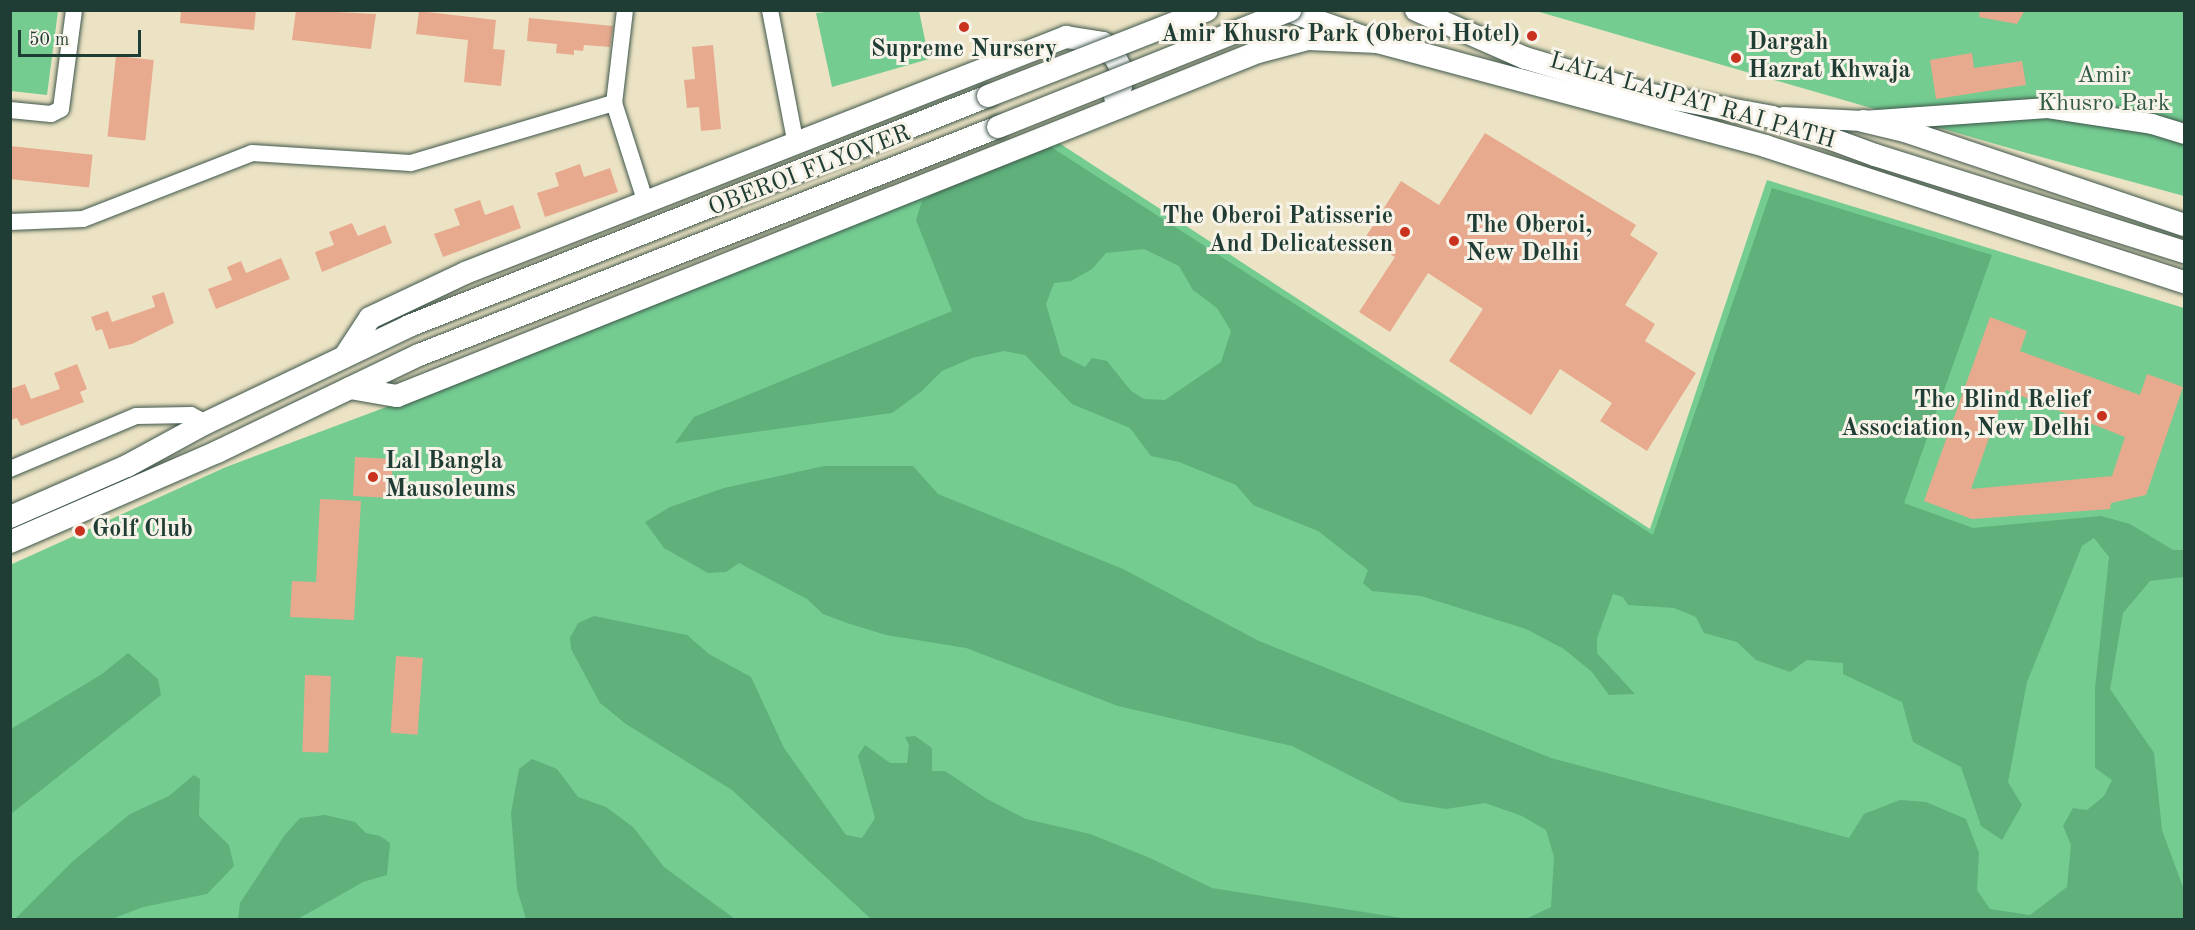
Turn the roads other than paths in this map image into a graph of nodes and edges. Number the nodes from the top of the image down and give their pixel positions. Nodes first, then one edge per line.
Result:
1 (74, 10) edge
2 (625, 10) edge
3 (770, 10) edge
4 (1207, 10) edge
5 (1288, 10) edge
6 (1416, 10) edge
7 (1378, 42) junction
8 (614, 103) junction
9 (10, 110) edge
10 (1101, 113) junction
11 (1772, 117) junction
12 (1863, 121) junction
13 (2184, 134) edge
14 (796, 145) junction
15 (1765, 146) junction
16 (646, 203) junction
17 (10, 222) edge
18 (2184, 225) edge
19 (2184, 252) edge
20 (2184, 282) edge
21 (2184, 298) edge
22 (344, 357) junction
23 (350, 388) junction
24 (206, 423) junction
25 (10, 469) edge
26 (10, 518) edge
27 (10, 542) edge

1 - 9 street
2 - 8 street
3 - 14 street
4 - 22 main road, OBEROI FLYOVER, bridge
5 - 7 main road, LALA LAJPAT RAI PATH
5 - 23 main road, OBEROI FLYOVER, bridge
6 - 11 main road, LALA LAJPAT RAI PATH
7 - 10 main road
7 - 15 main road, LALA LAJPAT RAI PATH
8 - 16 street
8 - 17 street
10 - 14 main road
10 - 23 main road
11 - 12 street
11 - 19 main road, LALA LAJPAT RAI PATH
12 - 13 street
12 - 18 main road
14 - 16 main road
15 - 20 main road, LALA LAJPAT RAI PATH
15 - 21 main road
16 - 22 main road
22 - 24 main road, OBEROI FLYOVER
23 - 27 main road, OBEROI FLYOVER
24 - 25 street
24 - 26 main road, OBEROI FLYOVER

